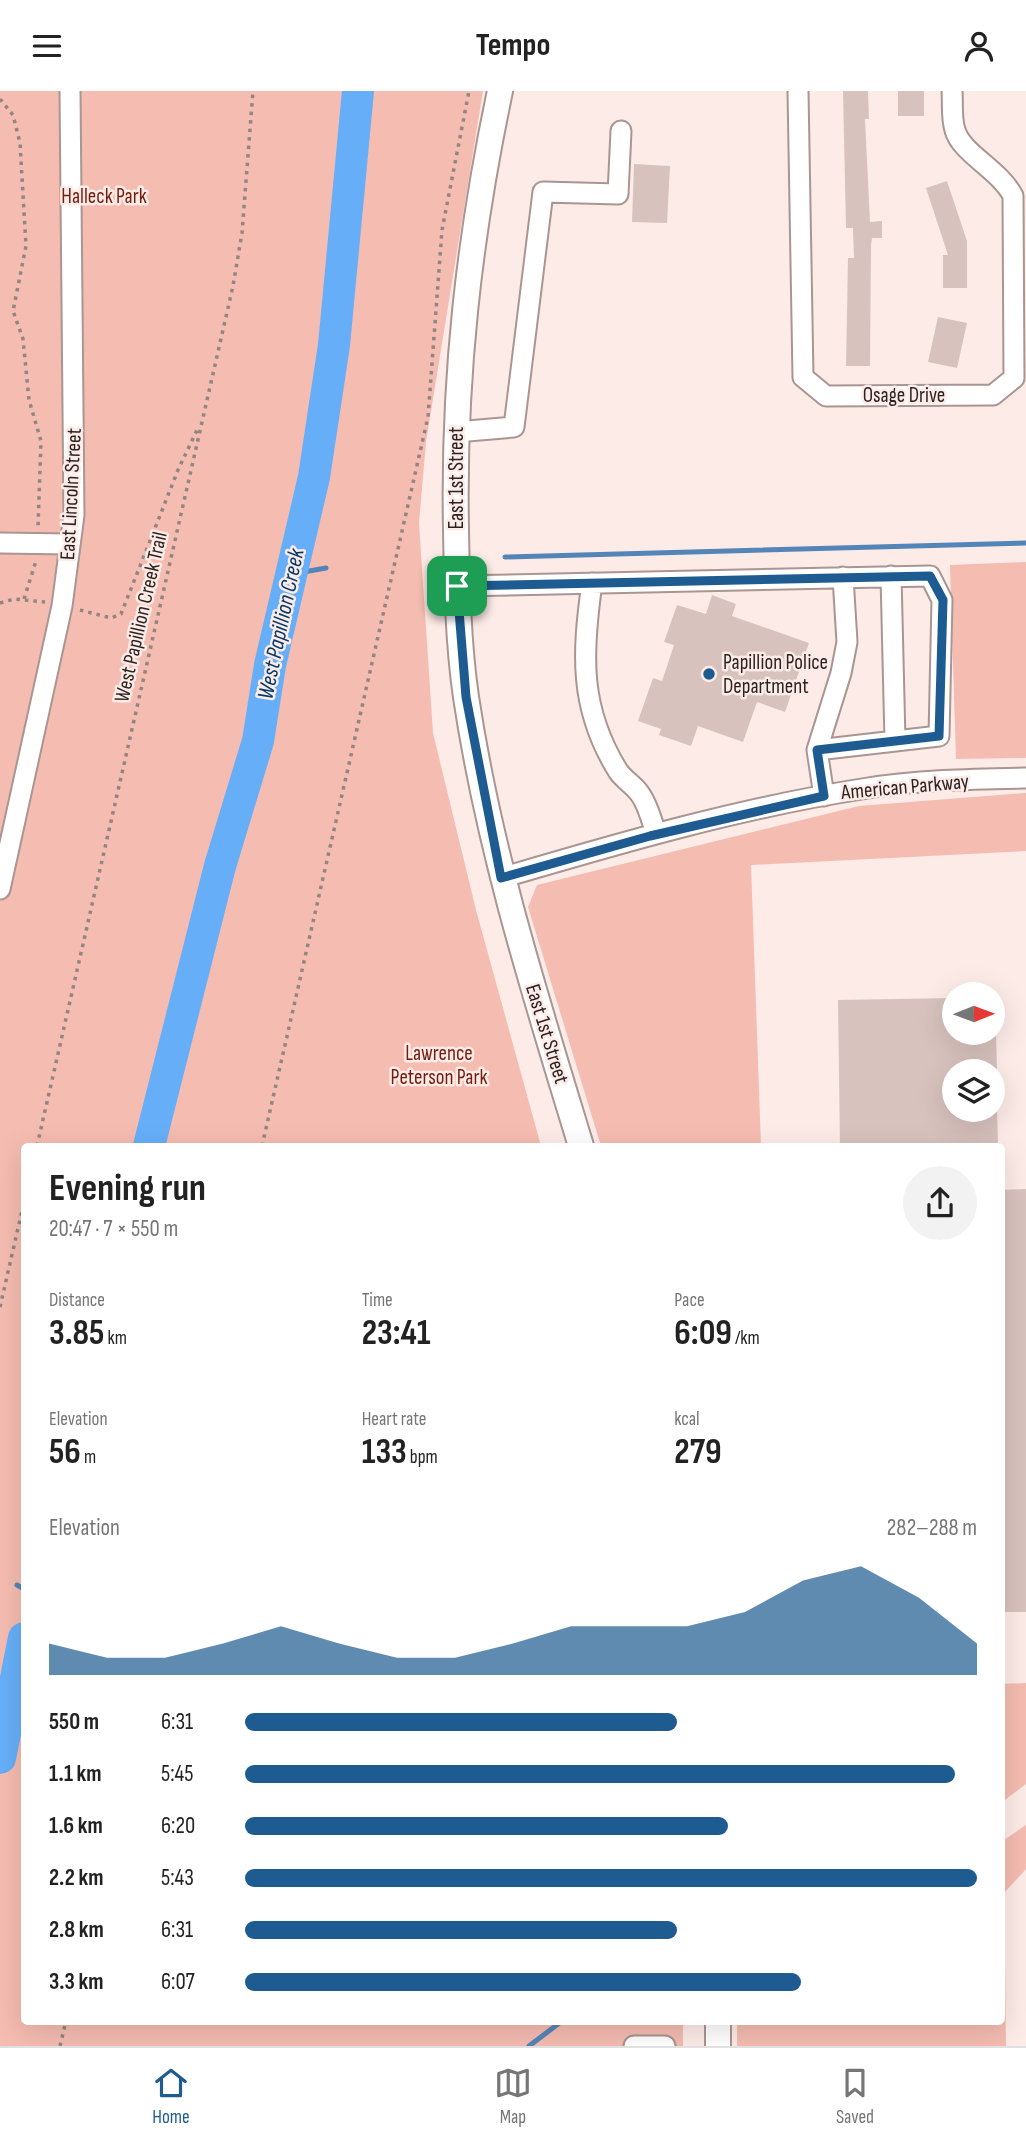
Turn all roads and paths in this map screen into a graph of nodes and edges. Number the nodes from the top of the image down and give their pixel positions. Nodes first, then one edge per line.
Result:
1 (70, 91) edge
2 (253, 91) edge
3 (470, 91) edge
4 (500, 91) edge
5 (798, 91) edge
6 (953, 91) edge
7 (0, 99) edge
8 (621, 131) dead end
9 (201, 423) junction
10 (456, 432) junction
11 (38, 532) dead end
12 (0, 543) edge
13 (70, 544) junction
14 (37, 553) dead end
15 (891, 576) junction
16 (843, 577) junction
17 (592, 583) junction
18 (457, 586) junction
19 (24, 599) junction
20 (0, 603) edge
21 (62, 606) junction
22 (895, 741) junction
23 (817, 750) junction
24 (1026, 778) edge
25 (824, 796) junction
26 (656, 834) junction
27 (501, 878) junction
28 (0, 889) edge
29 (38, 1143) edge
30 (263, 1143) edge
31 (580, 1143) edge
32 (21, 1215) edge
33 (0, 1307) edge
34 (65, 2025) edge
35 (718, 2025) edge
36 (60, 2046) edge
37 (634, 2046) edge
38 (665, 2046) edge
39 (718, 2046) edge

1 - 13 street, East Lincoln Street
2 - 9 path, West Papillion Creek Trail
3 - 30 path
4 - 10 main road, East 1st Street
5 - 6 street, Osage Drive
7 - 11 path
8 - 10 street
9 - 21 path
9 - 29 path, West Papillion Creek Trail
10 - 18 main road, East 1st Street
12 - 13 street
13 - 21 street, East Lincoln Street
14 - 19 path
15 - 16 street
15 - 22 street
15 - 22 street
16 - 17 street
16 - 23 street
17 - 18 street
17 - 26 street
18 - 27 main road, East 1st Street
19 - 20 path
19 - 21 path
21 - 28 street, East Lincoln Street
22 - 23 street
23 - 25 street
24 - 25 street, American Parkway
25 - 26 street, American Parkway
26 - 27 street, American Parkway
27 - 31 main road, East 1st Street
32 - 33 path
34 - 36 path
35 - 39 main road
37 - 38 street

